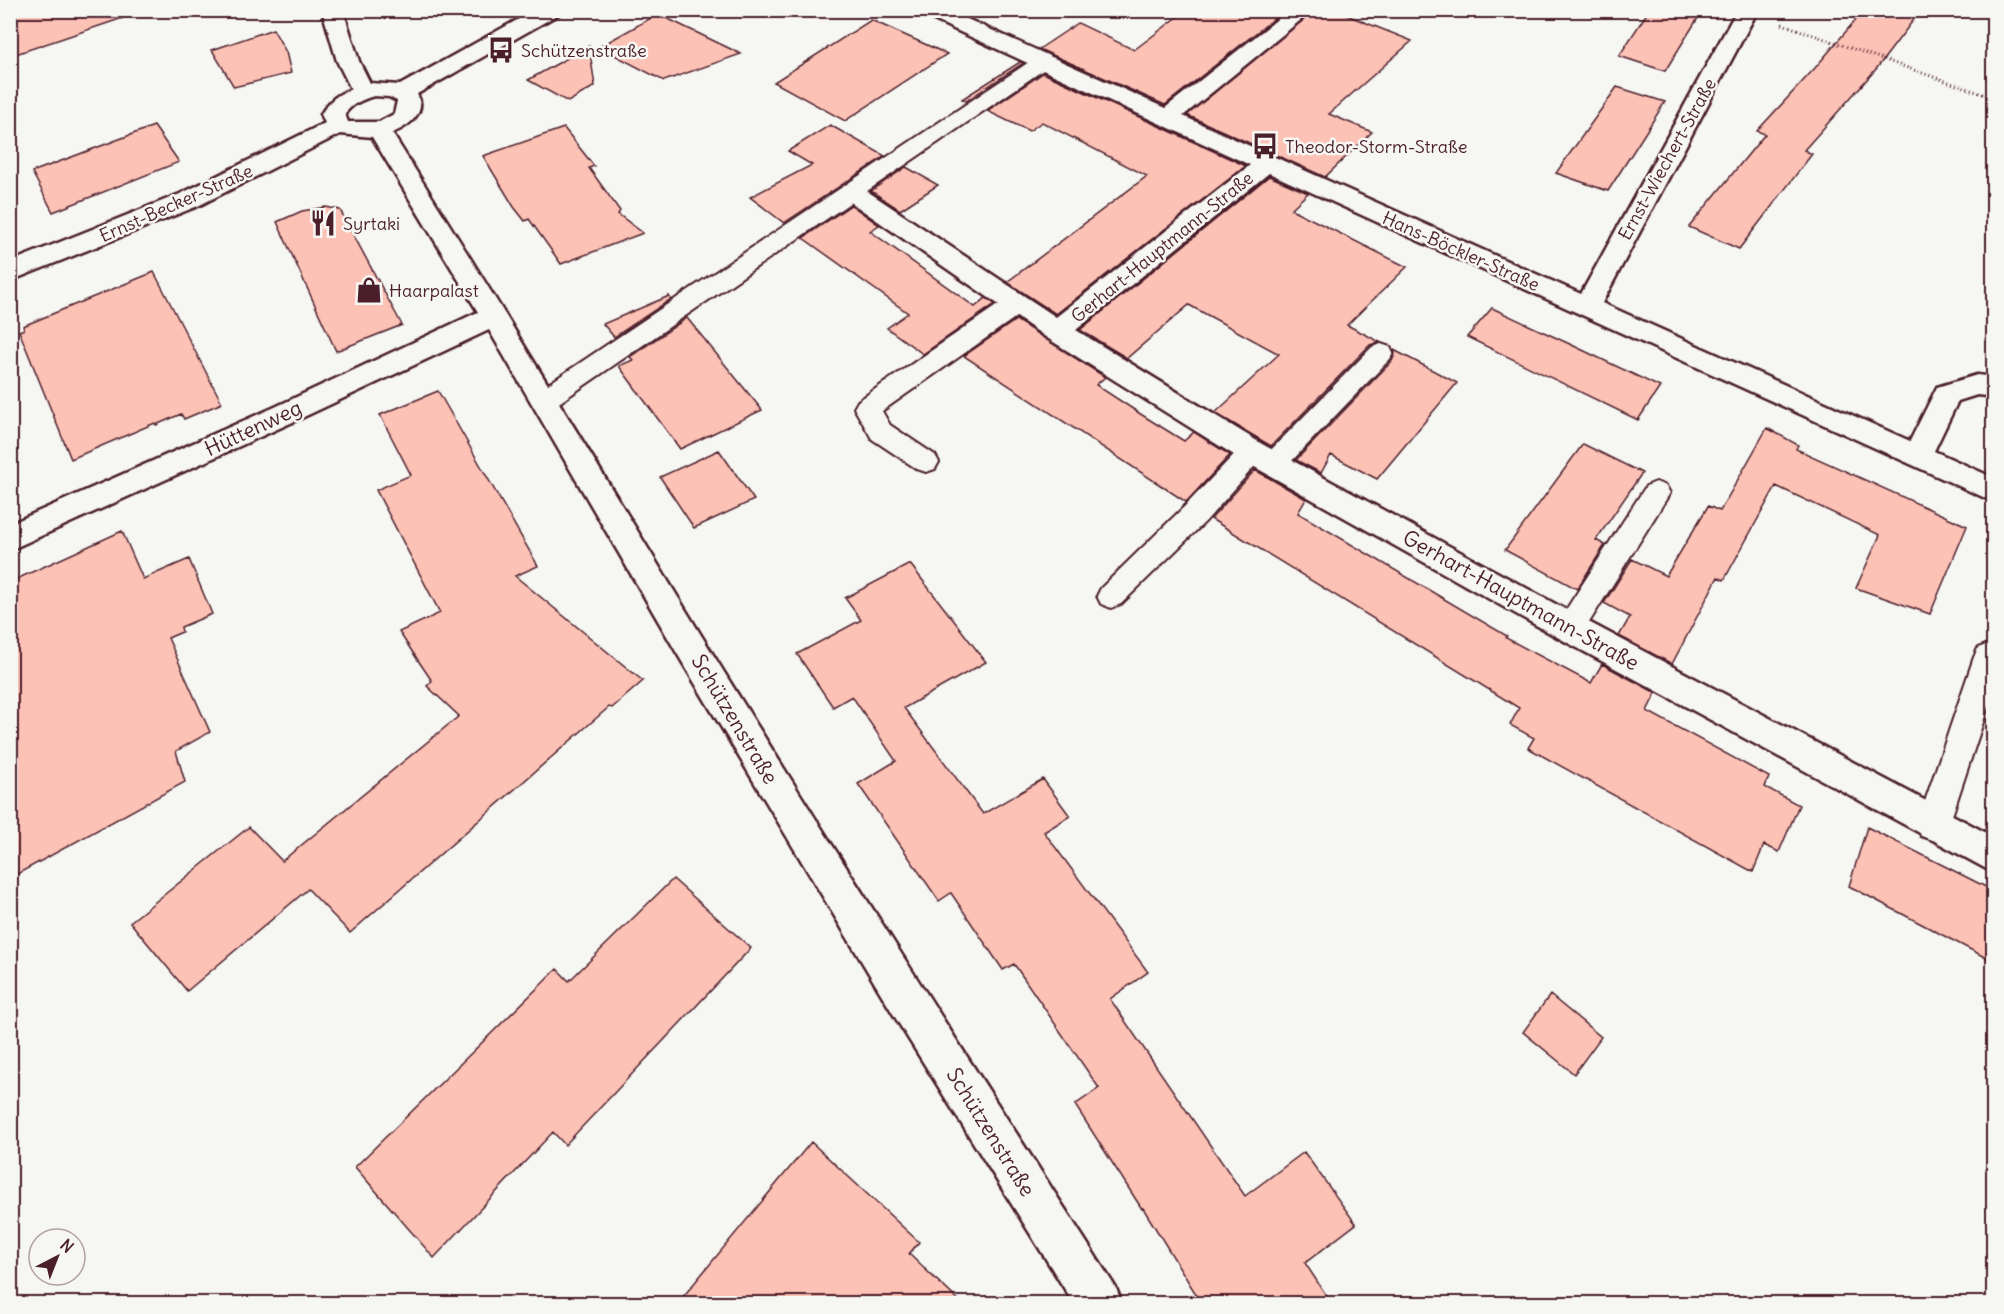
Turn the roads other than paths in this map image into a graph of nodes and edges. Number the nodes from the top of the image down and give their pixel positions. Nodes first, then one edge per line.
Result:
1 (332, 10) edge
2 (552, 10) edge
3 (928, 10) edge
4 (1303, 10) edge
5 (1747, 11) edge
6 (1042, 62) junction
7 (363, 91) junction
8 (402, 93) junction
9 (1166, 118) junction
10 (338, 126) junction
11 (379, 130) junction
12 (1267, 163) junction
13 (852, 192) junction
14 (10, 272) edge
15 (1017, 304) junction
16 (1587, 307) junction
17 (494, 316) junction
18 (1057, 331) junction
19 (1381, 353) dead end
20 (1994, 387) edge
21 (544, 400) junction
22 (1917, 456) junction
23 (1263, 458) junction
24 (926, 462) dead end
25 (1994, 491) edge
26 (1656, 493) dead end
27 (10, 538) edge
28 (1111, 596) dead end
29 (1570, 628) junction
30 (1989, 657) dead end
31 (1933, 825) junction
32 (1994, 856) edge
33 (1100, 1304) edge

1 - 7 street
2 - 8 street
3 - 6 street, Hans-Böckler-Straße
4 - 9 street
5 - 16 street, Ernst-Wiechert-Straße
6 - 9 street, Hans-Böckler-Straße
6 - 13 lane
7 - 8 street
7 - 10 street
8 - 11 street
9 - 12 street, Hans-Böckler-Straße
10 - 11 street
10 - 14 street, Ernst-Becker-Straße
11 - 17 street, Schützenstraße
12 - 16 street, Hans-Böckler-Straße
12 - 18 street, Gerhart-Hauptmann-Straße
13 - 15 street, Gerhart-Hauptmann-Straße
13 - 21 lane
15 - 18 street, Gerhart-Hauptmann-Straße
15 - 24 lane
16 - 22 street, Hans-Böckler-Straße
17 - 21 street, Schützenstraße
17 - 27 street, Hüttenweg
18 - 23 street, Gerhart-Hauptmann-Straße
19 - 23 lane
20 - 22 street
21 - 33 street, Schützenstraße
22 - 25 street, Hans-Böckler-Straße
23 - 28 lane
23 - 29 street, Gerhart-Hauptmann-Straße
26 - 29 lane
29 - 31 street, Gerhart-Hauptmann-Straße
30 - 31 lane
31 - 32 street, Gerhart-Hauptmann-Straße

